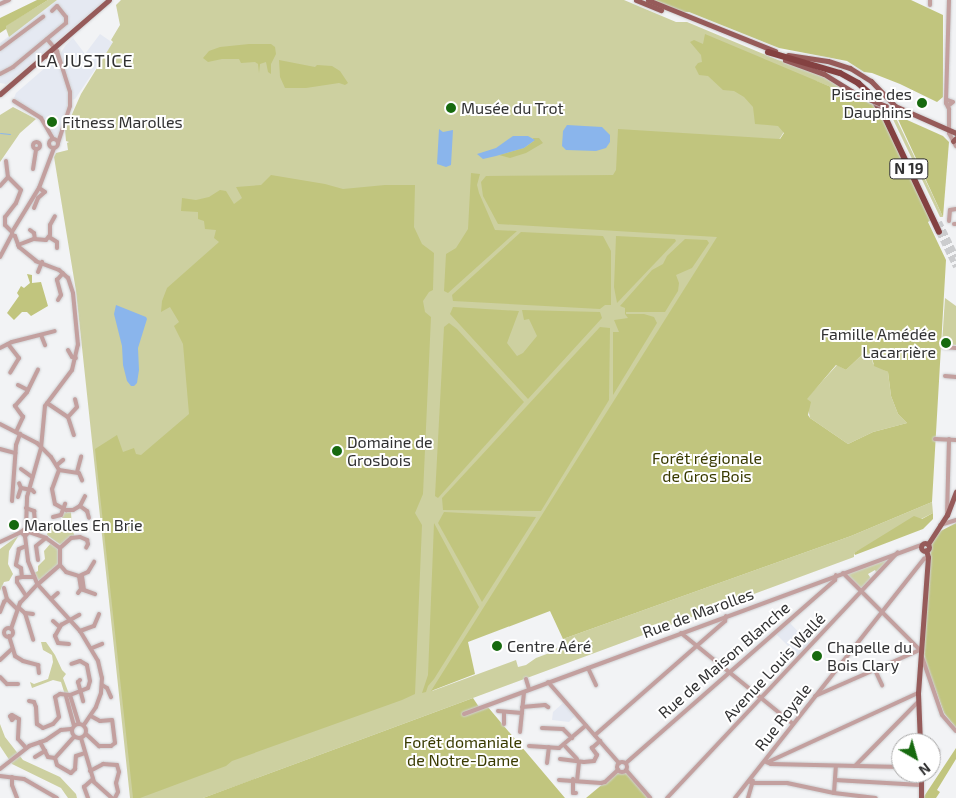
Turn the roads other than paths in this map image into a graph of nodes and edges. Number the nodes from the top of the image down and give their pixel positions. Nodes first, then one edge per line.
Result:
1 (9, 0) edge
2 (109, 0) edge
3 (114, 0) edge
4 (636, 0) edge
5 (648, 0) edge
6 (949, 0) edge
7 (0, 4) edge
8 (52, 11) dead end
9 (43, 18) dead end
10 (47, 39) junction
11 (0, 49) edge
12 (56, 49) junction
13 (768, 52) junction
14 (46, 57) junction
15 (57, 58) junction
16 (804, 58) junction
17 (63, 68) junction
18 (0, 74) edge
19 (8, 87) junction
20 (0, 94) edge
21 (14, 101) dead end
22 (950, 132) junction
23 (955, 139) edge
24 (54, 140) junction
25 (37, 148) junction
26 (52, 148) junction
27 (6, 161) dead end
28 (33, 169) dead end
29 (8, 177) junction
30 (0, 186) edge
31 (39, 188) junction
32 (34, 208) dead end
33 (956, 209) edge
34 (0, 214) edge
35 (5, 216) junction
36 (55, 216) dead end
37 (939, 222) tunnel mouth
38 (949, 222) dead end
39 (2, 226) edge
40 (30, 230) dead end
41 (939, 232) tunnel mouth
42 (14, 233) junction
43 (49, 237) junction
44 (35, 239) junction
45 (19, 244) junction
46 (57, 248) dead end
47 (0, 256) edge
48 (42, 263) junction
49 (38, 272) dead end
50 (63, 273) junction
51 (58, 300) dead end
52 (77, 326) junction
53 (71, 327) dead end
54 (55, 331) dead end
55 (40, 335) junction
56 (8, 344) junction
57 (46, 345) dead end
58 (943, 347) dead end
59 (0, 348) edge
60 (956, 348) edge
61 (68, 350) dead end
62 (76, 358) junction
63 (38, 369) dead end
64 (10, 373) dead end
65 (945, 376) dead end
66 (956, 377) edge
67 (18, 384) dead end
68 (28, 390) junction
69 (74, 399) dead end
70 (47, 403) junction
71 (68, 417) junction
72 (0, 424) edge
73 (18, 433) junction
74 (74, 435) dead end
75 (935, 438) dead end
76 (949, 440) junction
77 (956, 440) edge
78 (41, 447) junction
79 (0, 449) edge
80 (15, 453) junction
81 (81, 457) dead end
82 (63, 460) dead end
83 (57, 465) junction
84 (21, 469) dead end
85 (59, 470) junction
86 (77, 472) junction
87 (32, 477) junction
88 (82, 480) dead end
89 (29, 489) junction
90 (34, 492) dead end
91 (956, 492) edge
92 (85, 496) dead end
93 (18, 497) dead end
94 (12, 501) dead end
95 (65, 504) dead end
96 (80, 506) junction
97 (26, 508) junction
98 (63, 509) junction
99 (53, 517) dead end
100 (89, 518) dead end
101 (946, 518) junction
102 (956, 520) edge
103 (951, 522) junction
104 (940, 525) junction
105 (26, 528) junction
106 (21, 532) junction
107 (29, 532) junction
108 (37, 533) junction
109 (25, 536) junction
110 (46, 538) junction
111 (0, 542) edge
112 (926, 545) junction
113 (26, 546) junction
114 (60, 548) junction
115 (86, 548) dead end
116 (898, 552) junction
117 (928, 557) junction
118 (38, 560) dead end
119 (94, 562) dead end
120 (60, 565) junction
121 (843, 573) junction
122 (836, 575) junction
123 (80, 576) junction
124 (22, 577) junction
125 (34, 577) junction
126 (38, 584) junction
127 (4, 588) dead end
128 (862, 592) junction
129 (58, 593) dead end
130 (95, 594) dead end
131 (26, 596) junction
132 (7, 599) junction
133 (50, 599) junction
134 (18, 608) junction
135 (0, 612) edge
136 (882, 612) junction
137 (25, 613) junction
138 (33, 614) dead end
139 (99, 614) dead end
140 (79, 615) dead end
141 (726, 616) junction
142 (70, 620) junction
143 (53, 621) dead end
144 (0, 624) edge
145 (60, 627) junction
146 (5, 629) junction
147 (11, 629) junction
148 (80, 631) junction
149 (681, 633) junction
150 (7, 636) junction
151 (1, 639) edge
152 (33, 640) dead end
153 (69, 644) dead end
154 (102, 644) dead end
155 (696, 646) junction
156 (92, 648) junction
157 (12, 649) junction
158 (920, 650) junction
159 (0, 660) edge
160 (70, 664) dead end
161 (922, 665) junction
162 (105, 666) dead end
163 (100, 667) junction
164 (588, 668) junction
165 (875, 670) junction
166 (39, 673) dead end
167 (729, 673) junction
168 (0, 677) edge
169 (526, 678) dead end
170 (80, 680) dead end
171 (548, 682) junction
172 (18, 684) dead end
173 (102, 685) junction
174 (596, 685) dead end
175 (882, 685) dead end
176 (529, 689) junction
177 (80, 691) junction
178 (524, 692) junction
179 (918, 693) junction
180 (68, 696) junction
181 (815, 696) junction
182 (111, 697) dead end
183 (761, 699) junction
184 (29, 700) dead end
185 (83, 701) dead end
186 (918, 702) junction
187 (522, 707) junction
188 (548, 707) dead end
189 (498, 711) dead end
190 (504, 712) junction
191 (464, 714) dead end
192 (522, 714) junction
193 (91, 716) junction
194 (15, 717) dead end
195 (504, 724) dead end
196 (793, 724) junction
197 (79, 725) junction
198 (586, 725) junction
199 (542, 728) dead end
200 (71, 729) junction
201 (956, 731) edge
202 (520, 732) dead end
203 (920, 733) edge
204 (86, 734) junction
205 (595, 735) junction
206 (74, 737) junction
207 (81, 738) junction
208 (572, 738) junction
209 (600, 741) junction
210 (40, 742) junction
211 (564, 745) junction
212 (529, 746) dead end
213 (549, 747) junction
214 (26, 748) junction
215 (45, 751) junction
216 (569, 751) junction
217 (85, 753) junction
218 (35, 757) dead end
219 (55, 758) junction
220 (560, 759) dead end
221 (568, 759) junction
222 (578, 761) junction
223 (766, 762) junction
224 (547, 763) dead end
225 (619, 763) junction
226 (626, 763) junction
227 (836, 766) junction
228 (855, 766) junction
229 (891, 767) edge
230 (618, 770) junction
231 (626, 770) junction
232 (90, 771) junction
233 (0, 772) edge
234 (12, 777) junction
235 (93, 779) junction
236 (558, 780) dead end
237 (575, 780) junction
238 (835, 780) junction
239 (750, 781) junction
240 (921, 785) joint
241 (576, 793) dead end
242 (834, 793) junction
243 (17, 798) edge
244 (57, 798) edge
245 (88, 798) edge
246 (113, 798) edge
247 (650, 798) edge
248 (667, 798) edge
249 (735, 798) edge
250 (748, 798) edge
251 (876, 798) edge
252 (921, 798) edge

1 - 7 street
2 - 12 main road
3 - 12 main road
4 - 13 main road, N 19
5 - 16 main road, N 19
6 - 22 street
8 - 10 street
9 - 11 street
10 - 12 street
10 - 18 street
12 - 14 main road
12 - 15 street
12 - 17 street
12 - 19 main road
13 - 22 main road, bridge
13 - 41 highway, N 19
14 - 15 street
14 - 19 main road
15 - 17 street
16 - 22 main road
16 - 37 highway, N 19
17 - 24 street
19 - 20 main road
21 - 24 street
22 - 23 main road
24 - 25 street
24 - 26 street
24 - 26 street
25 - 26 street
25 - 28 street
26 - 31 street
27 - 29 street
29 - 30 street
29 - 35 street
31 - 32 street
31 - 42 street
33 - 38 street
34 - 35 street
35 - 39 street
36 - 43 street
39 - 42 street
40 - 44 street
42 - 45 street
42 - 47 street
43 - 44 street
43 - 46 street
44 - 45 street
45 - 48 street
48 - 49 street
48 - 50 street
50 - 51 street
50 - 52 street
52 - 53 street
52 - 62 street
54 - 55 street
55 - 56 street
55 - 57 street
56 - 59 street
56 - 64 street
58 - 60 street
61 - 62 street
62 - 70 street
63 - 68 street
65 - 66 street
67 - 68 street
68 - 73 street
69 - 71 street
70 - 71 street
70 - 78 street
71 - 74 street
72 - 73 street
73 - 78 street
73 - 80 street
75 - 76 street
76 - 77 street
76 - 101 street
78 - 83 street
78 - 87 street
79 - 80 street
80 - 94 street
81 - 86 street
82 - 83 street
83 - 85 street
84 - 87 street
85 - 86 street
85 - 98 street
86 - 88 street
87 - 89 street
89 - 90 street
89 - 93 street
89 - 97 street
91 - 101 main road
92 - 96 street
95 - 98 street
96 - 98 street
96 - 100 street
97 - 105 street
97 - 108 street
98 - 99 street
101 - 103 street
101 - 104 main road
102 - 103 street
103 - 104 street
104 - 112 main road
105 - 106 street
105 - 107 street
106 - 109 street
106 - 111 street
107 - 108 street
107 - 109 street
108 - 110 street
109 - 113 street
110 - 114 street
110 - 118 street
112 - 116 street, Rue de Marolles
112 - 117 main road
113 - 124 street
113 - 125 street
114 - 115 street
114 - 120 street
116 - 121 street, Rue de Marolles
116 - 128 street, Avenue Louis Wallé
117 - 136 street, Rue Royale
117 - 158 main road
119 - 123 street
120 - 123 street
120 - 126 street
121 - 122 street, Rue de Marolles
121 - 128 street
122 - 141 street, Rue de Marolles
122 - 167 street, Rue de Maison Blanche
123 - 130 street
124 - 125 street
124 - 131 street
125 - 126 street
126 - 131 street
126 - 133 street
127 - 132 street
128 - 136 street
128 - 183 street, Avenue Louis Wallé
129 - 133 street
131 - 134 street
132 - 134 street
132 - 135 street
133 - 142 street
134 - 137 street
134 - 147 street
136 - 158 street
136 - 181 street, Rue Royale
137 - 138 street
137 - 152 street
139 - 148 street
140 - 142 street
141 - 149 street, Rue de Marolles
141 - 155 street
142 - 145 street
142 - 148 street
143 - 145 street
144 - 146 street
145 - 153 street
146 - 147 street
146 - 150 street
147 - 150 street
148 - 156 street
149 - 155 street
149 - 164 street, Rue de Marolles
150 - 151 street
150 - 157 street
154 - 156 street
155 - 167 street
155 - 205 street
156 - 163 street
157 - 159 street
157 - 166 street
158 - 161 main road
158 - 165 street
160 - 177 street
161 - 179 main road
161 - 201 street
162 - 163 street
163 - 173 street
164 - 171 street, Rue de Marolles
164 - 174 street
165 - 175 street
165 - 181 street
167 - 183 street
167 - 226 street, Rue de Maison Blanche
168 - 172 street
169 - 176 street
170 - 177 street
171 - 176 street, Rue de Marolles
171 - 198 street
173 - 182 street
173 - 193 street
176 - 178 street, Rue de Marolles
177 - 180 street
177 - 185 street
178 - 187 street
178 - 191 street, Rue de Marolles
179 - 186 main road
179 - 223 street
180 - 184 street
180 - 197 street
181 - 196 street, Rue Royale
183 - 196 street
183 - 248 street, Avenue Louis Wallé
186 - 203 main road
186 - 228 street
187 - 188 street
187 - 192 street
189 - 190 street
190 - 192 street
190 - 195 street
192 - 202 street
193 - 197 street
193 - 204 street
194 - 214 street
196 - 223 street, Rue Royale
197 - 200 street
197 - 204 street
198 - 205 street
198 - 208 street
199 - 208 street
200 - 206 street
200 - 210 street
204 - 207 street
205 - 209 street
206 - 207 street
206 - 219 street
207 - 217 street
208 - 211 street
209 - 222 street
209 - 225 street
210 - 214 street
210 - 215 street
211 - 213 street
211 - 216 street
212 - 213 street
213 - 224 street
214 - 233 street
215 - 218 street
215 - 219 street
216 - 221 street
216 - 222 street
217 - 219 street
217 - 232 street
220 - 221 street
221 - 222 street
222 - 237 street
223 - 227 street
223 - 239 street, Rue Royale
225 - 226 street
225 - 230 street
226 - 231 street
227 - 228 street
227 - 238 street
228 - 229 street
230 - 231 street
230 - 237 street
231 - 247 street
232 - 235 street
232 - 246 street
233 - 234 street
234 - 243 street
234 - 244 street
235 - 245 street
235 - 246 street
236 - 237 street
237 - 241 street
238 - 240 street
238 - 242 street
239 - 242 street
239 - 249 street, Rue Royale
239 - 250 street
240 - 252 main road
242 - 251 street

